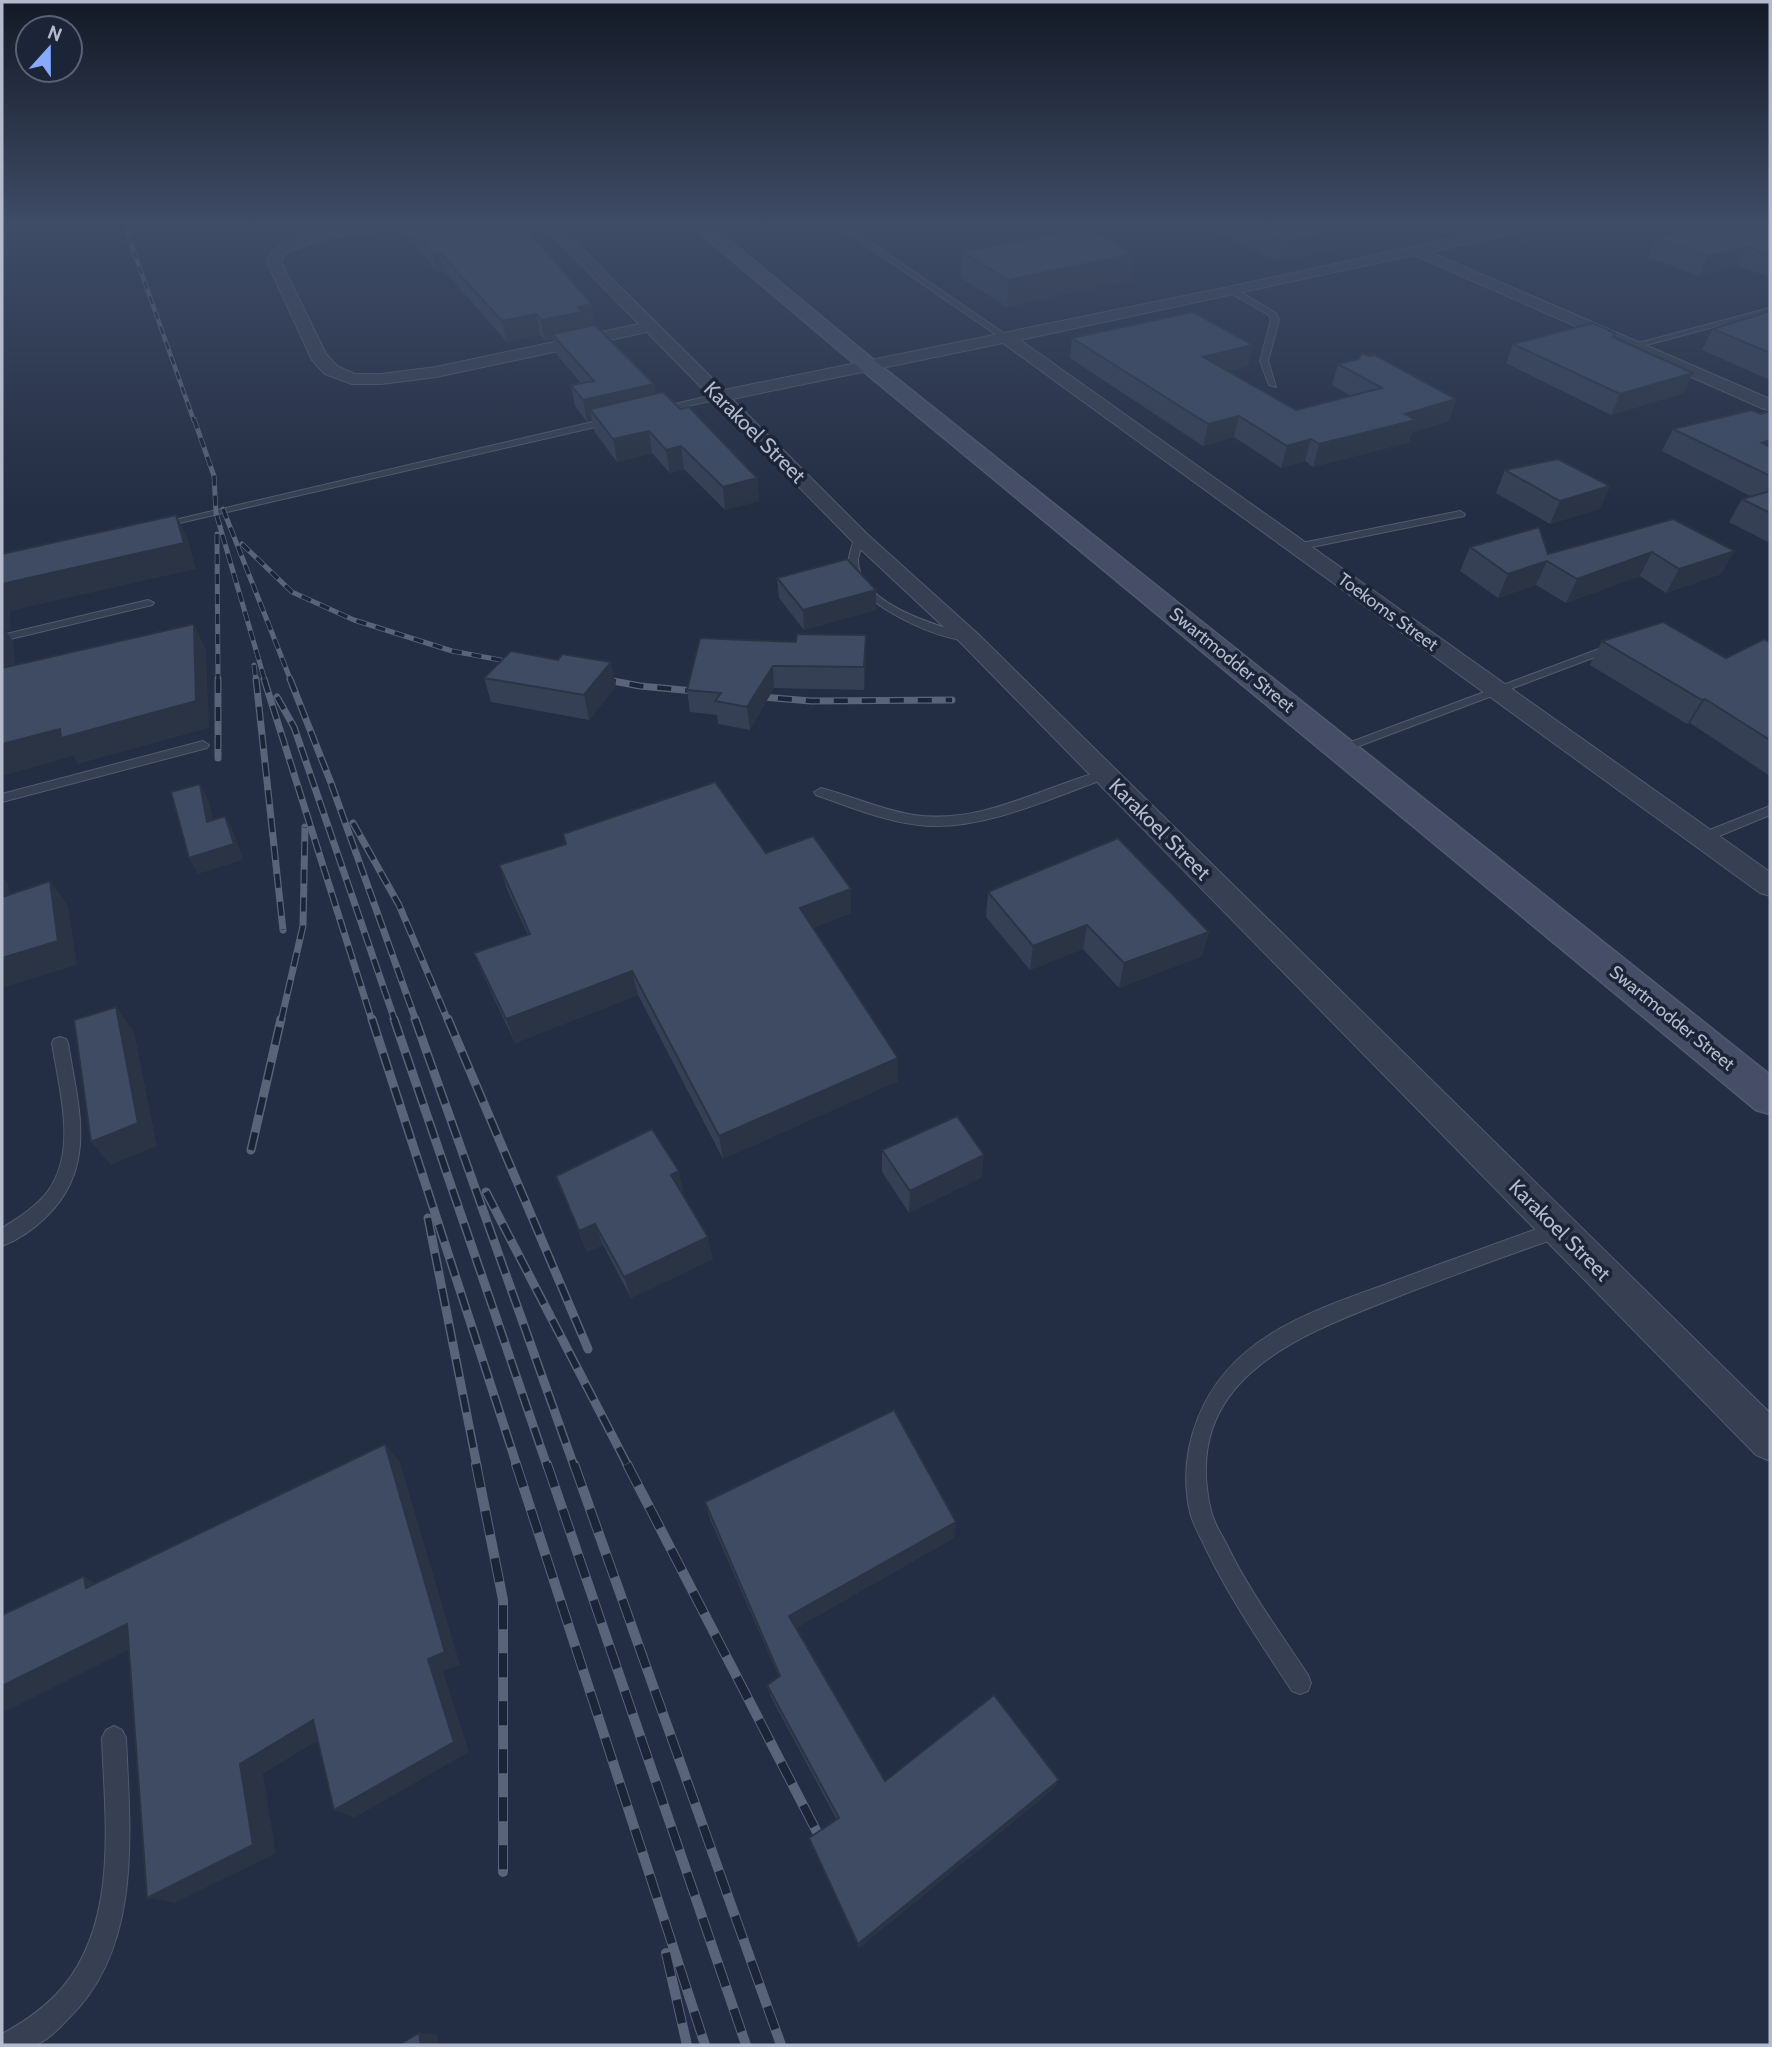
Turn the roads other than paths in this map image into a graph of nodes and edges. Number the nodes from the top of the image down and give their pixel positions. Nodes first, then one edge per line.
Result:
1 (300, 317) edge
2 (638, 317) edge
3 (810, 317) edge
4 (975, 317) edge
5 (1110, 317) edge
6 (1274, 317) edge
7 (1569, 317) edge
8 (1745, 317) edge
9 (648, 327) junction
10 (1007, 338) junction
11 (1635, 345) junction
12 (869, 366) junction
13 (1273, 385) dead end
14 (721, 396) junction
15 (1770, 405) edge
16 (647, 412) edge
17 (622, 418) edge
18 (1460, 514) dead end
19 (149, 527) edge
20 (1297, 547) junction
21 (148, 603) dead end
22 (2, 638) edge
23 (1629, 641) edge
24 (1496, 689) junction
25 (203, 746) dead end
26 (1341, 748) junction
27 (1105, 774) junction
28 (821, 792) dead end
29 (2, 798) edge
30 (1770, 810) edge
31 (1702, 838) junction
32 (1770, 886) edge
33 (60, 1043) dead end
34 (1770, 1098) edge
35 (1559, 1228) junction
36 (2, 1238) edge
37 (1770, 1441) edge
38 (1300, 1683) dead end
39 (114, 1738) dead end
40 (9, 2045) edge

1 - 9 street
2 - 9 street, Karakoel Street
3 - 12 main road, Swartmodder Street
4 - 10 lane
5 - 10 street
6 - 13 lane
7 - 11 street
8 - 11 lane
9 - 14 street, Karakoel Street
10 - 12 street
10 - 20 street, Toekoms Street
11 - 15 street
12 - 14 street
12 - 26 main road, Swartmodder Street
14 - 16 lane
14 - 27 street, Karakoel Street
17 - 19 lane
18 - 20 lane
20 - 24 street, Toekoms Street
21 - 22 lane
23 - 24 lane
24 - 26 lane
24 - 31 street, Toekoms Street
25 - 29 lane
26 - 34 main road, Swartmodder Street
27 - 28 lane
27 - 35 street, Karakoel Street
30 - 31 lane
31 - 32 street, Toekoms Street
33 - 36 lane
35 - 37 street, Karakoel Street
35 - 38 lane
39 - 40 lane

